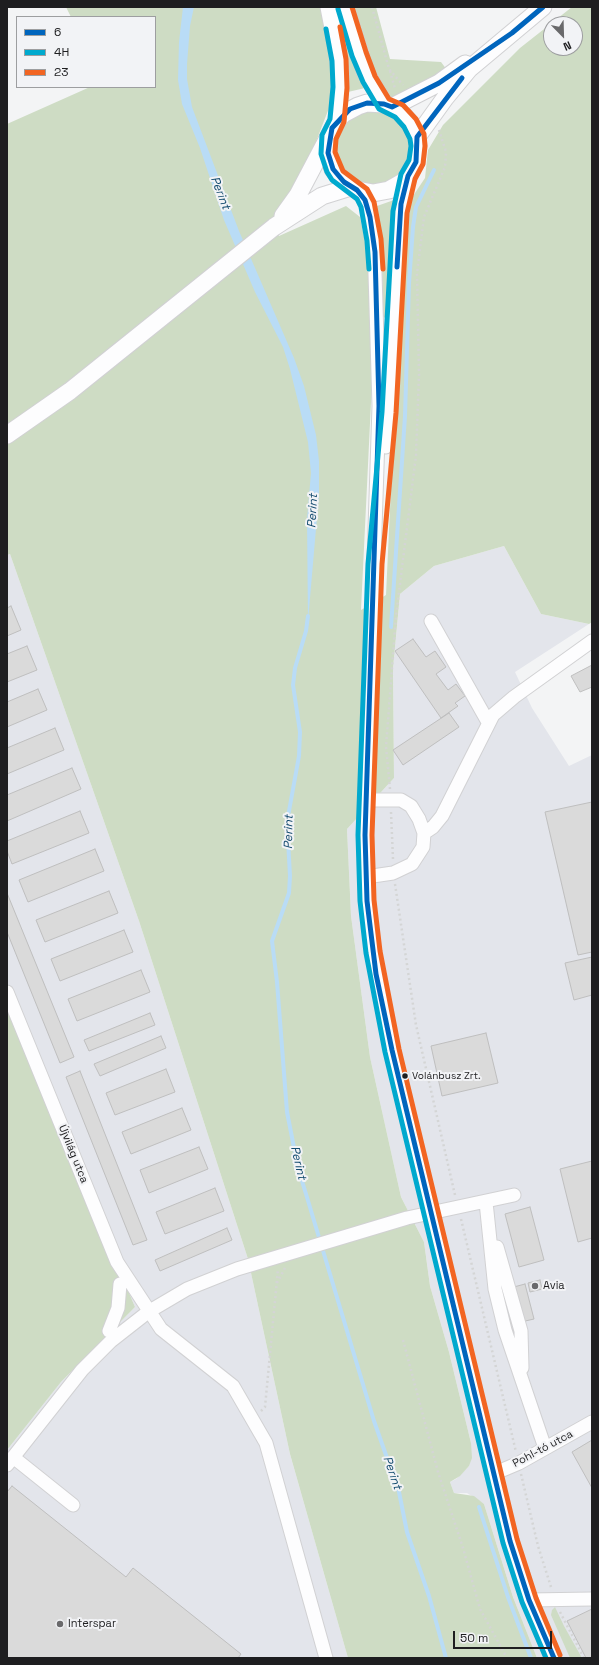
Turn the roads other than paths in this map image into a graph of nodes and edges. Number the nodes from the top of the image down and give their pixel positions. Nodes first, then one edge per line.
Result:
1 (329, 7) edge
2 (345, 7) edge
3 (543, 7) edge
4 (512, 33) junction
5 (391, 101) junction
6 (337, 121) junction
7 (329, 137) junction
8 (417, 138) junction
9 (408, 176) junction
10 (354, 188) junction
11 (274, 227) junction
12 (7, 435) edge
13 (374, 564) junction
14 (431, 621) dead end
15 (592, 641) edge
16 (488, 722) junction
17 (366, 800) junction
18 (424, 833) junction
19 (366, 877) junction
20 (7, 992) edge
21 (514, 1195) dead end
22 (486, 1202) junction
23 (431, 1213) junction
24 (120, 1284) dead end
25 (148, 1312) junction
26 (110, 1331) dead end
27 (592, 1422) edge
28 (545, 1448) junction
29 (10, 1461) edge
30 (493, 1474) junction
31 (73, 1505) dead end
32 (592, 1599) edge
33 (529, 1600) junction
34 (326, 1658) edge
35 (554, 1658) edge

1 - 6 main road
2 - 5 main road
3 - 4 main road
4 - 5 main road
4 - 8 main road
5 - 6 main road
5 - 8 main road
6 - 7 main road
7 - 10 main road
7 - 11 main road
8 - 9 main road
9 - 10 main road
9 - 13 street
10 - 11 main road
10 - 13 street
11 - 12 main road
13 - 17 street
14 - 16 street
15 - 16 street
16 - 18 street
17 - 18 street
17 - 19 street
18 - 19 street
19 - 23 street
20 - 25 street, Újvilág utca
21 - 22 street
22 - 23 street
22 - 28 street
23 - 25 street
23 - 30 street
24 - 26 street
25 - 29 street
25 - 34 street, Újvilág utca
27 - 28 street, Pohl-tó utca
28 - 30 street, Pohl-tó utca
29 - 31 street
30 - 33 street
32 - 33 street
33 - 35 street

